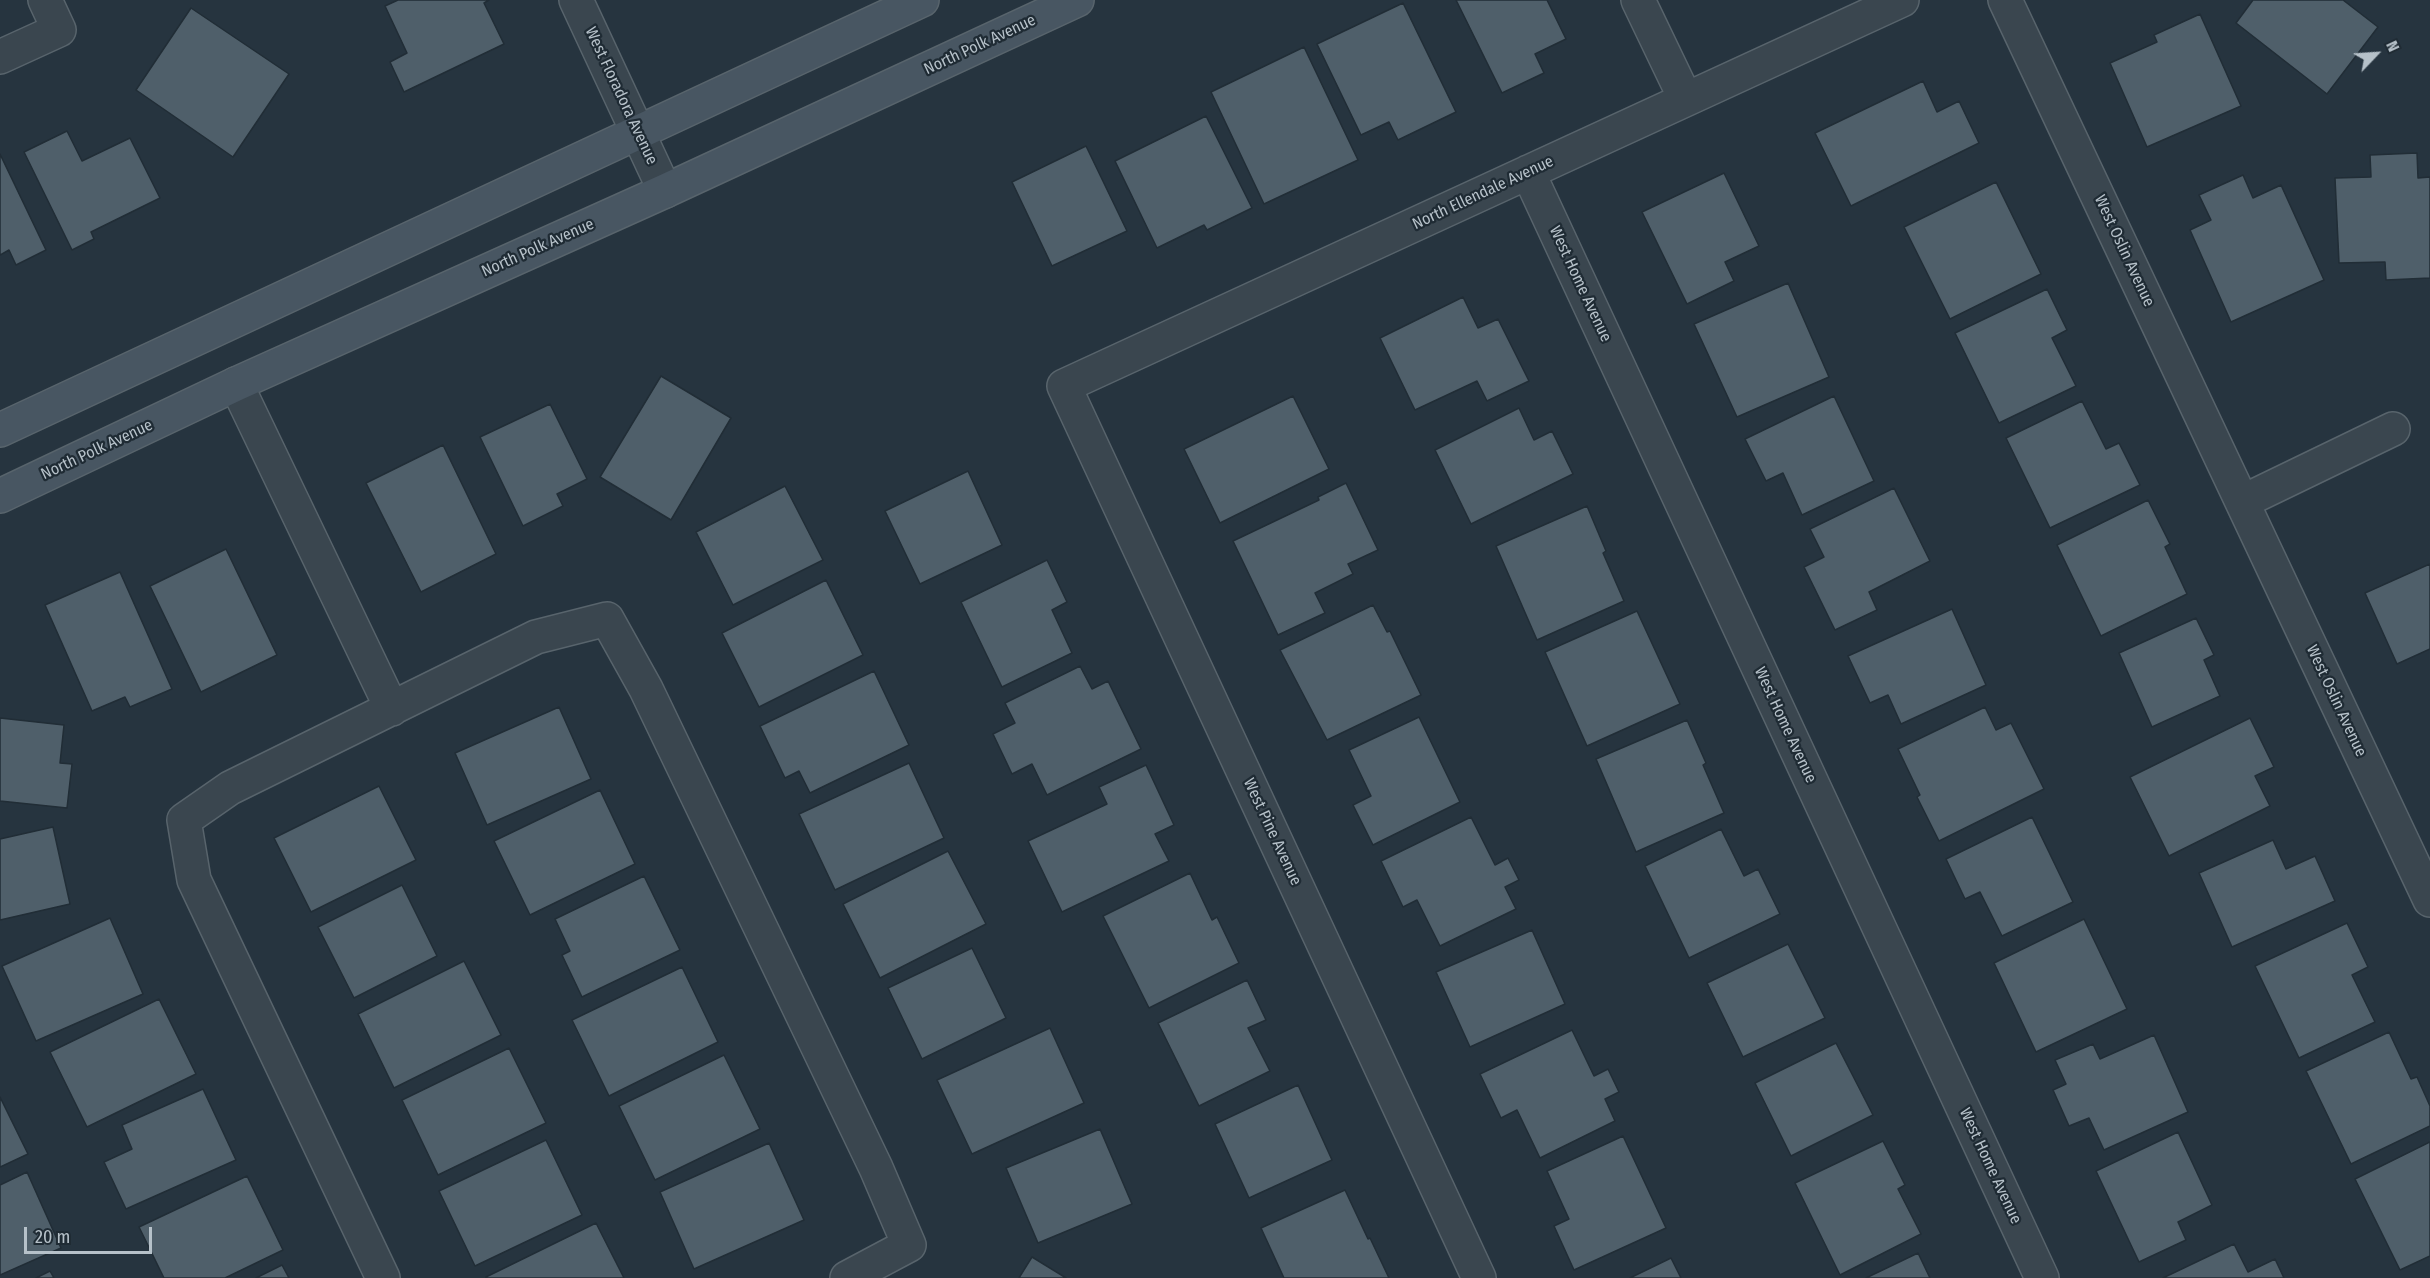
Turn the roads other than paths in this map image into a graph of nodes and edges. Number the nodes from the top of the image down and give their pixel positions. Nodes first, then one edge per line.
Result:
1 (45, 0) edge
2 (576, 0) edge
3 (922, 0) edge
4 (1077, 0) edge
5 (1638, 0) edge
6 (1902, 0) edge
7 (2005, 0) edge
8 (0, 57) edge
9 (1685, 99) junction
10 (638, 133) junction
11 (1528, 172) junction
12 (665, 191) junction
13 (236, 384) junction
14 (1064, 386) joint
15 (2393, 429) dead end
16 (0, 430) edge
17 (0, 496) edge
18 (2242, 502) junction
19 (392, 709) junction
20 (2430, 900) edge
21 (383, 1278) edge
22 (847, 1278) edge
23 (1479, 1278) edge
24 (2042, 1278) edge

1 - 8 street
2 - 10 street, West Floradora Avenue
3 - 10 main road
4 - 12 main road, North Polk Avenue
5 - 9 street
6 - 9 street, North Ellendale Avenue
7 - 18 street, West Oslin Avenue
9 - 11 street, North Ellendale Avenue
10 - 12 street, West Floradora Avenue
10 - 16 main road
11 - 14 street, North Ellendale Avenue
11 - 24 street, West Home Avenue
12 - 13 main road, North Polk Avenue
13 - 17 main road, North Polk Avenue
13 - 19 street
14 - 23 street, West Pine Avenue
15 - 18 street
18 - 20 street, West Oslin Avenue
19 - 21 street
19 - 22 street

